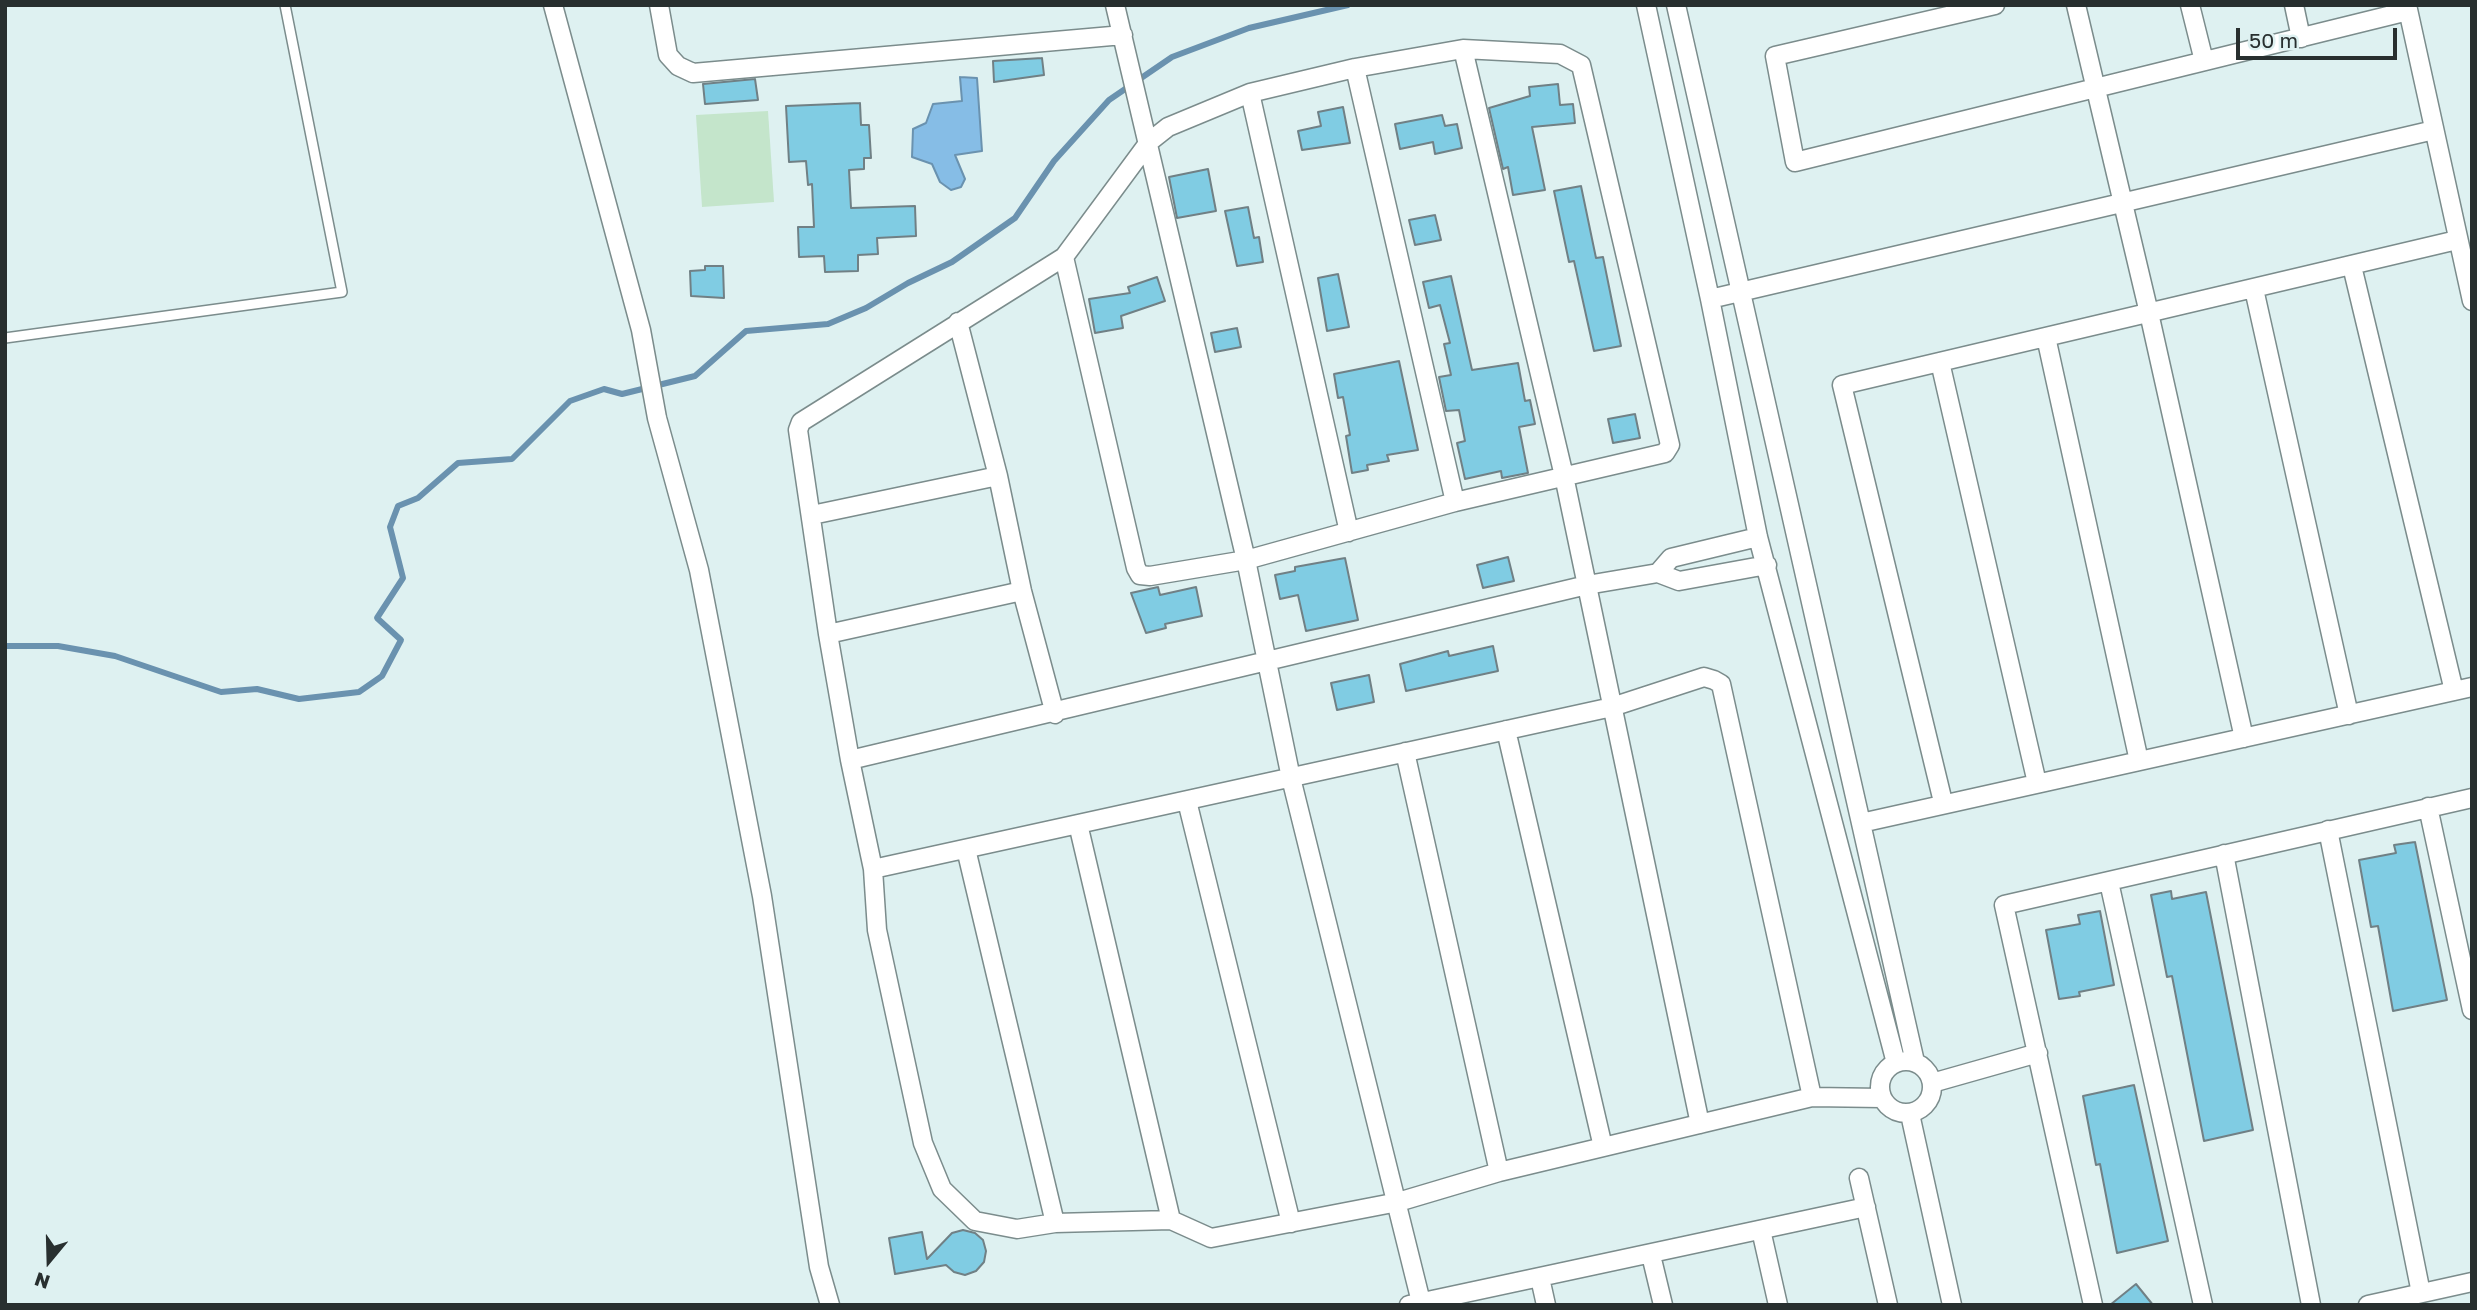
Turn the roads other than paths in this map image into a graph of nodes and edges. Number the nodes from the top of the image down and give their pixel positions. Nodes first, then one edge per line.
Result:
1 (285, 5) edge
2 (553, 5) edge
3 (659, 5) edge
4 (1115, 5) edge
5 (1646, 5) edge
6 (1676, 5) edge
7 (1995, 5) edge
8 (2076, 5) edge
9 (2190, 5) edge
10 (2294, 5) edge
11 (2408, 8) edge
12 (1123, 35) junction
13 (2301, 38) junction
14 (1463, 49) junction
15 (2204, 61) junction
16 (1354, 68) junction
17 (1691, 71) junction
18 (1661, 76) junction
19 (2095, 88) junction
20 (1250, 93) junction
21 (2434, 130) junction
22 (1149, 142) junction
23 (2122, 201) junction
24 (2457, 240) junction
25 (1064, 257) junction
26 (2352, 266) junction
27 (2254, 289) junction
28 (1742, 291) junction
29 (1710, 299) junction
30 (2472, 301) edge
31 (2149, 313) junction
32 (958, 322) junction
33 (2046, 337) junction
34 (5, 338) edge
35 (1940, 362) junction
36 (998, 476) junction
37 (1564, 476) junction
38 (1455, 502) junction
39 (812, 515) junction
40 (1349, 531) junction
41 (1758, 537) junction
42 (1247, 559) junction
43 (1767, 565) junction
44 (1658, 573) junction
45 (1587, 585) junction
46 (1022, 591) junction
47 (828, 634) junction
48 (1268, 662) junction
49 (2463, 689) edge
50 (1612, 707) junction
51 (1055, 714) junction
52 (2349, 715) junction
53 (1506, 730) junction
54 (2244, 738) junction
55 (1405, 752) junction
56 (850, 760) junction
57 (2139, 761) junction
58 (1291, 778) junction
59 (2037, 783) junction
60 (2472, 798) edge
61 (1187, 801) junction
62 (1943, 802) junction
63 (2428, 807) junction
64 (1861, 823) junction
65 (1078, 824) junction
66 (2328, 830) junction
67 (966, 849) junction
68 (2224, 854) junction
69 (873, 869) junction
70 (2109, 882) junction
71 (2472, 1010) edge
72 (2038, 1053) junction
73 (1915, 1062) junction
74 (1896, 1063) junction
75 (1932, 1083) junction
76 (1812, 1097) junction
77 (1882, 1098) junction
78 (1910, 1114) junction
79 (1700, 1124) junction
80 (1603, 1147) junction
81 (1499, 1172) junction
82 (1859, 1178) dead end
83 (1398, 1202) junction
84 (1866, 1207) junction
85 (1171, 1220) junction
86 (1055, 1223) junction
87 (1291, 1223) junction
88 (1761, 1230) junction
89 (1651, 1255) junction
90 (1540, 1278) junction
91 (2472, 1282) edge
92 (2421, 1293) junction
93 (1415, 1303) edge
94 (830, 1305) edge
95 (1546, 1305) edge
96 (1663, 1305) edge
97 (1778, 1305) edge
98 (1888, 1305) edge
99 (1952, 1305) edge
100 (2093, 1305) edge
101 (2203, 1305) edge
102 (2311, 1305) edge
103 (2368, 1305) edge

1 - 34 lane
2 - 94 street
3 - 12 street
4 - 12 street
5 - 18 street
6 - 17 street
7 - 19 street
8 - 19 street
9 - 15 street
10 - 13 street
11 - 13 street
11 - 21 street
12 - 22 street
13 - 15 street
14 - 16 street
14 - 37 street
14 - 37 street
15 - 19 street
16 - 20 street
16 - 38 street
17 - 18 street
17 - 28 street
18 - 29 street
19 - 23 street
20 - 22 street
20 - 40 street
21 - 23 street
21 - 24 street
22 - 25 street
22 - 42 street
23 - 28 street
23 - 31 street
24 - 26 street
24 - 30 street
25 - 32 street
25 - 42 street
26 - 27 street
26 - 49 street
27 - 31 street
27 - 52 street
28 - 29 street
28 - 64 street
29 - 41 street
31 - 33 street
31 - 54 street
32 - 36 street
32 - 39 street
33 - 35 street
33 - 57 street
35 - 59 street
35 - 62 street
36 - 39 street
36 - 46 street
37 - 38 street
37 - 45 street
38 - 40 street
39 - 47 street
40 - 42 street
41 - 43 street
41 - 44 street
42 - 48 street
43 - 44 street
43 - 74 street
44 - 45 street
45 - 48 street
45 - 50 street
46 - 47 street
46 - 51 street
47 - 56 street
48 - 51 street
48 - 58 street
49 - 52 street
50 - 53 street
50 - 76 street
50 - 79 street
51 - 56 street
52 - 54 street
53 - 55 street
53 - 80 street
54 - 57 street
55 - 58 street
55 - 81 street
56 - 69 street
57 - 59 street
58 - 61 street
58 - 83 street
59 - 62 street
60 - 63 street
61 - 65 street
61 - 87 street
62 - 64 street
63 - 66 street
63 - 71 street
64 - 73 street
65 - 67 street
65 - 85 street
66 - 68 street
66 - 92 street
67 - 69 street
67 - 86 street
68 - 70 street
68 - 102 street
69 - 86 street
70 - 72 street
70 - 101 street
72 - 75 street
72 - 100 street
73 - 74 street
73 - 75 street
74 - 77 street
75 - 78 street
76 - 77 street
76 - 79 street
77 - 78 street
78 - 99 street
79 - 80 street
80 - 81 street
81 - 83 street
82 - 84 street
83 - 87 street
83 - 93 street
84 - 88 street
84 - 98 street
85 - 86 street
85 - 87 street
88 - 89 street
88 - 97 street
89 - 90 street
89 - 96 street
90 - 93 street
90 - 95 street
91 - 92 street
92 - 103 street

